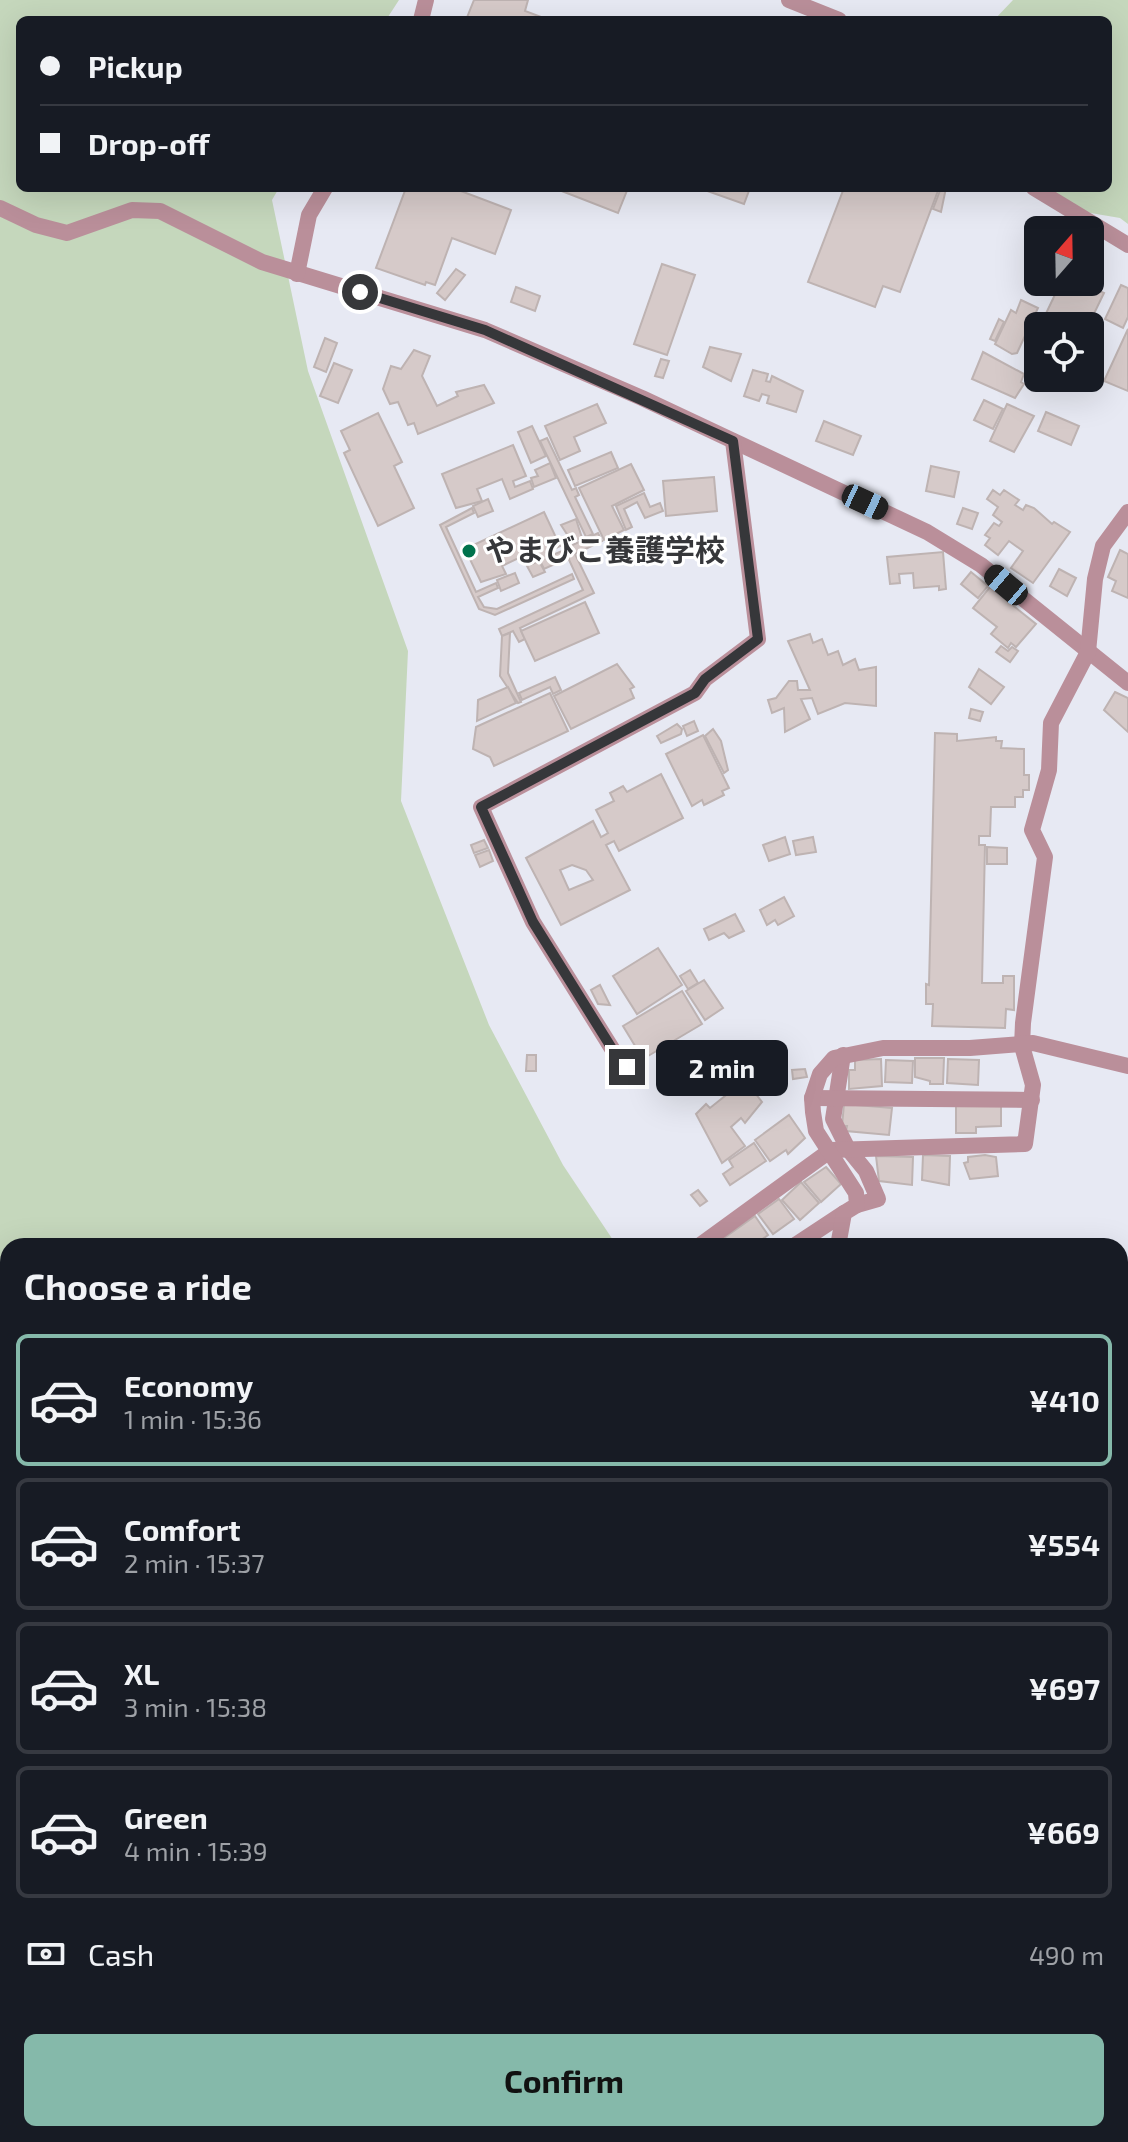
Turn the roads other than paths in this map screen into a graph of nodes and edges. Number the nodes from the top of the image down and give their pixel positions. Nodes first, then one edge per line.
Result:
1 (789, 0) edge
2 (829, 16) edge
3 (323, 192) edge
4 (1041, 192) edge
5 (0, 208) edge
6 (1128, 245) edge
7 (297, 274) junction
8 (733, 441) junction
9 (1128, 512) edge
10 (1088, 652) junction
11 (1128, 683) edge
12 (1022, 1046) junction
13 (843, 1055) junction
14 (1128, 1066) edge
15 (627, 1067) dead end
16 (812, 1098) junction
17 (834, 1099) junction
18 (1032, 1100) junction
19 (839, 1150) junction
20 (851, 1209) junction
21 (711, 1238) edge
22 (806, 1238) edge
23 (841, 1238) edge

1 - 2 street
3 - 7 street
4 - 6 street
5 - 7 street
7 - 8 street
8 - 10 street
8 - 15 street
9 - 10 street
10 - 11 street
10 - 12 street
12 - 13 street
12 - 14 street
12 - 18 street
13 - 16 street
13 - 17 street
16 - 17 street
16 - 19 street
17 - 18 street
17 - 19 street
18 - 19 street
19 - 20 street
19 - 21 street
20 - 22 street
20 - 23 street

